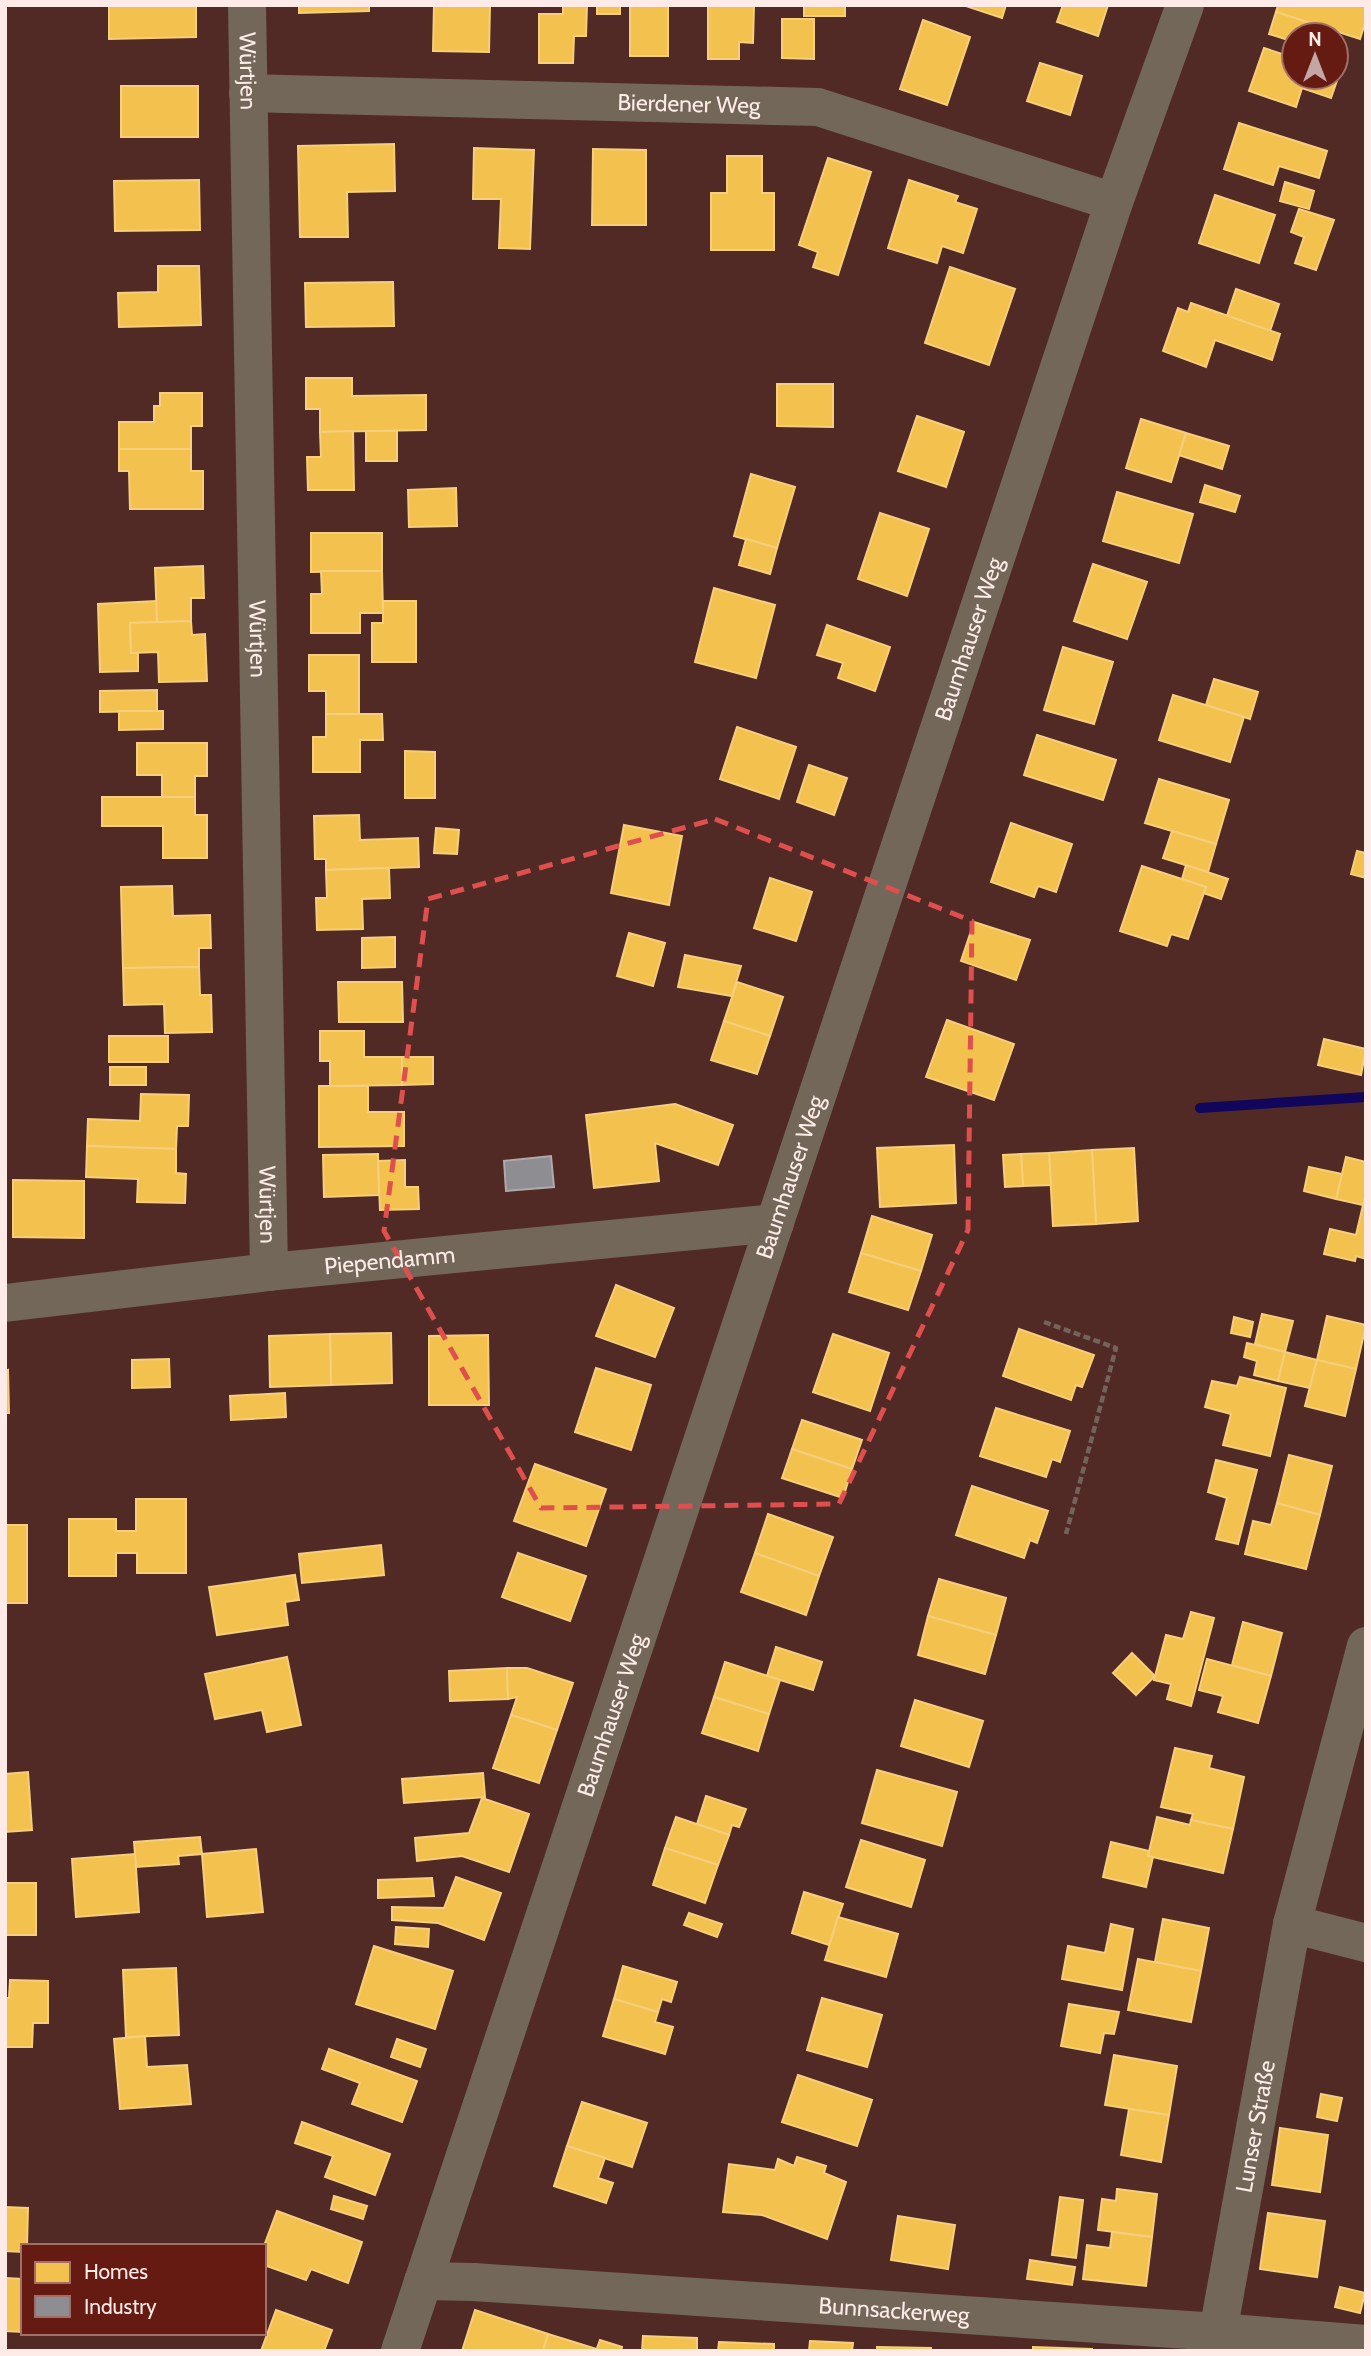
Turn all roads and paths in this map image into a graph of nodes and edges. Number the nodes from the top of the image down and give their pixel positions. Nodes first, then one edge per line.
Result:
1 (247, 5) edge
2 (1185, 5) edge
3 (248, 93) junction
4 (1114, 202) junction
5 (775, 1223) junction
6 (269, 1272) junction
7 (5, 1303) edge
8 (1044, 1322) dead end
9 (1066, 1534) dead end
10 (1366, 1646) edge
11 (1292, 1924) junction
12 (1366, 1943) edge
13 (423, 2281) junction
14 (1217, 2341) edge
15 (1366, 2344) edge
16 (400, 2351) edge

1 - 3 street, Würtjen
2 - 4 street, Baumhauser Weg
3 - 4 street, Bierdener Weg
3 - 6 street, Würtjen
4 - 5 street, Baumhauser Weg
5 - 6 street, Piependamm
5 - 13 street, Baumhauser Weg
6 - 7 street, Piependamm
8 - 9 path
10 - 11 street, Lunser Straße
11 - 12 street
11 - 14 street, Lunser Straße
13 - 14 street, Bunnsackerweg
13 - 16 street, Baumhauser Weg
14 - 15 street, Bunnsackerweg

